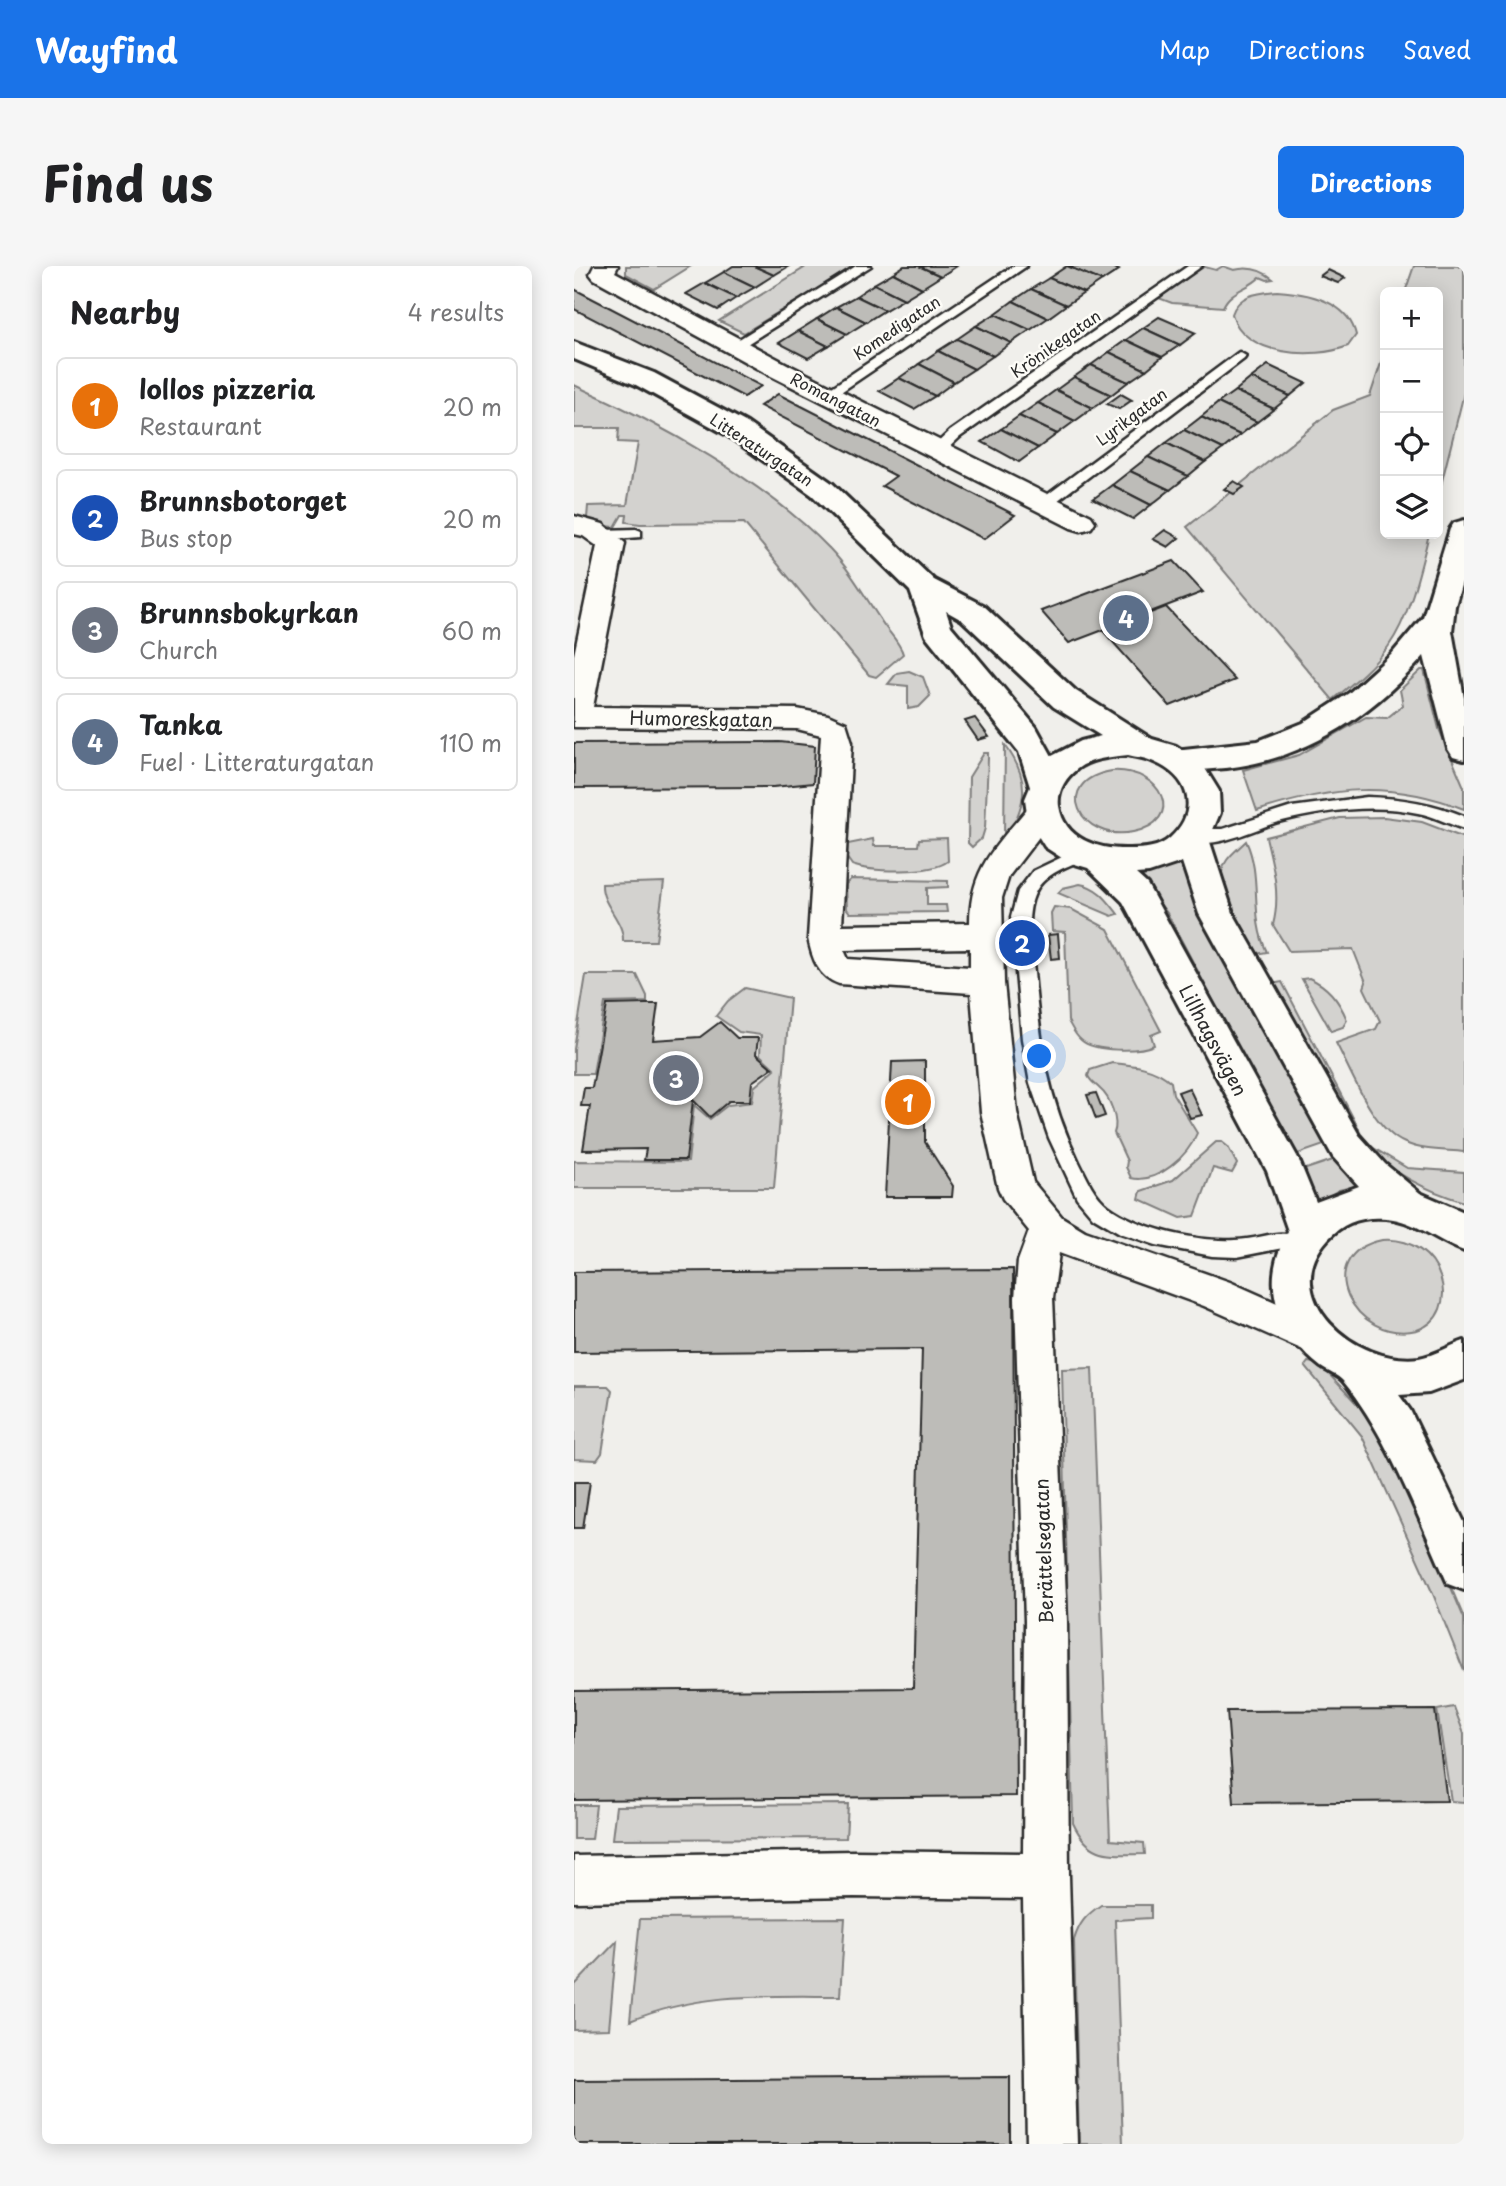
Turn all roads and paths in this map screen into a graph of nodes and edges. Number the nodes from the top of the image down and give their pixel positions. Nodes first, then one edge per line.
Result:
1 (606, 266) edge
2 (865, 266) edge
3 (1021, 266) edge
4 (1196, 266) edge
5 (734, 346) junction
6 (574, 350) edge
7 (1239, 356) dead end
8 (827, 395) junction
9 (937, 451) junction
10 (1044, 504) junction
11 (1081, 522) dead end
12 (574, 525) edge
13 (1464, 529) edge
14 (636, 534) dead end
15 (603, 535) junction
16 (925, 587) junction
17 (1437, 620) junction
18 (575, 717) edge
19 (1140, 746) junction
20 (1464, 749) edge
21 (1176, 759) junction
22 (1043, 798) junction
23 (1464, 823) edge
24 (1193, 837) junction
25 (1090, 857) junction
26 (986, 935) junction
27 (825, 938) junction
28 (987, 983) junction
29 (1405, 1204) junction
30 (1049, 1228) junction
31 (1464, 1234) edge
32 (1304, 1239) junction
33 (1317, 1339) junction
34 (1464, 1359) edge
35 (1357, 1367) junction
36 (1464, 1569) edge
37 (1046, 1876) junction
38 (574, 1879) edge
39 (1052, 2144) edge

1 - 5 street, Romangatan
2 - 5 lane
3 - 8 lane, Komedigatan
4 - 9 lane, Krönikegatan
5 - 8 street, Romangatan
6 - 16 main road, Litteraturgatan
7 - 10 lane, Lyrikgatan
8 - 9 street, Romangatan
9 - 10 street, Romangatan
10 - 11 street, Romangatan
12 - 15 street
13 - 17 main road
14 - 15 lane
15 - 18 street, Humoreskgatan
16 - 19 main road, Litteraturgatan
16 - 22 main road
17 - 20 main road
17 - 21 main road
18 - 27 street, Humoreskgatan
19 - 21 main road
19 - 22 main road
21 - 24 main road
22 - 25 main road, Lillhagsvägen
22 - 26 street
23 - 24 lane
24 - 25 main road
24 - 29 main road
25 - 32 main road, Lillhagsvägen
25 - 32 lane
26 - 27 street
26 - 28 street
27 - 28 street, Humoreskgatan
28 - 30 street
29 - 31 main road
29 - 32 main road
30 - 33 street
30 - 37 street, Berättelsegatan
32 - 33 main road
33 - 35 main road
34 - 35 main road
35 - 36 main road
37 - 38 street
37 - 39 street, Berättelsegatan

